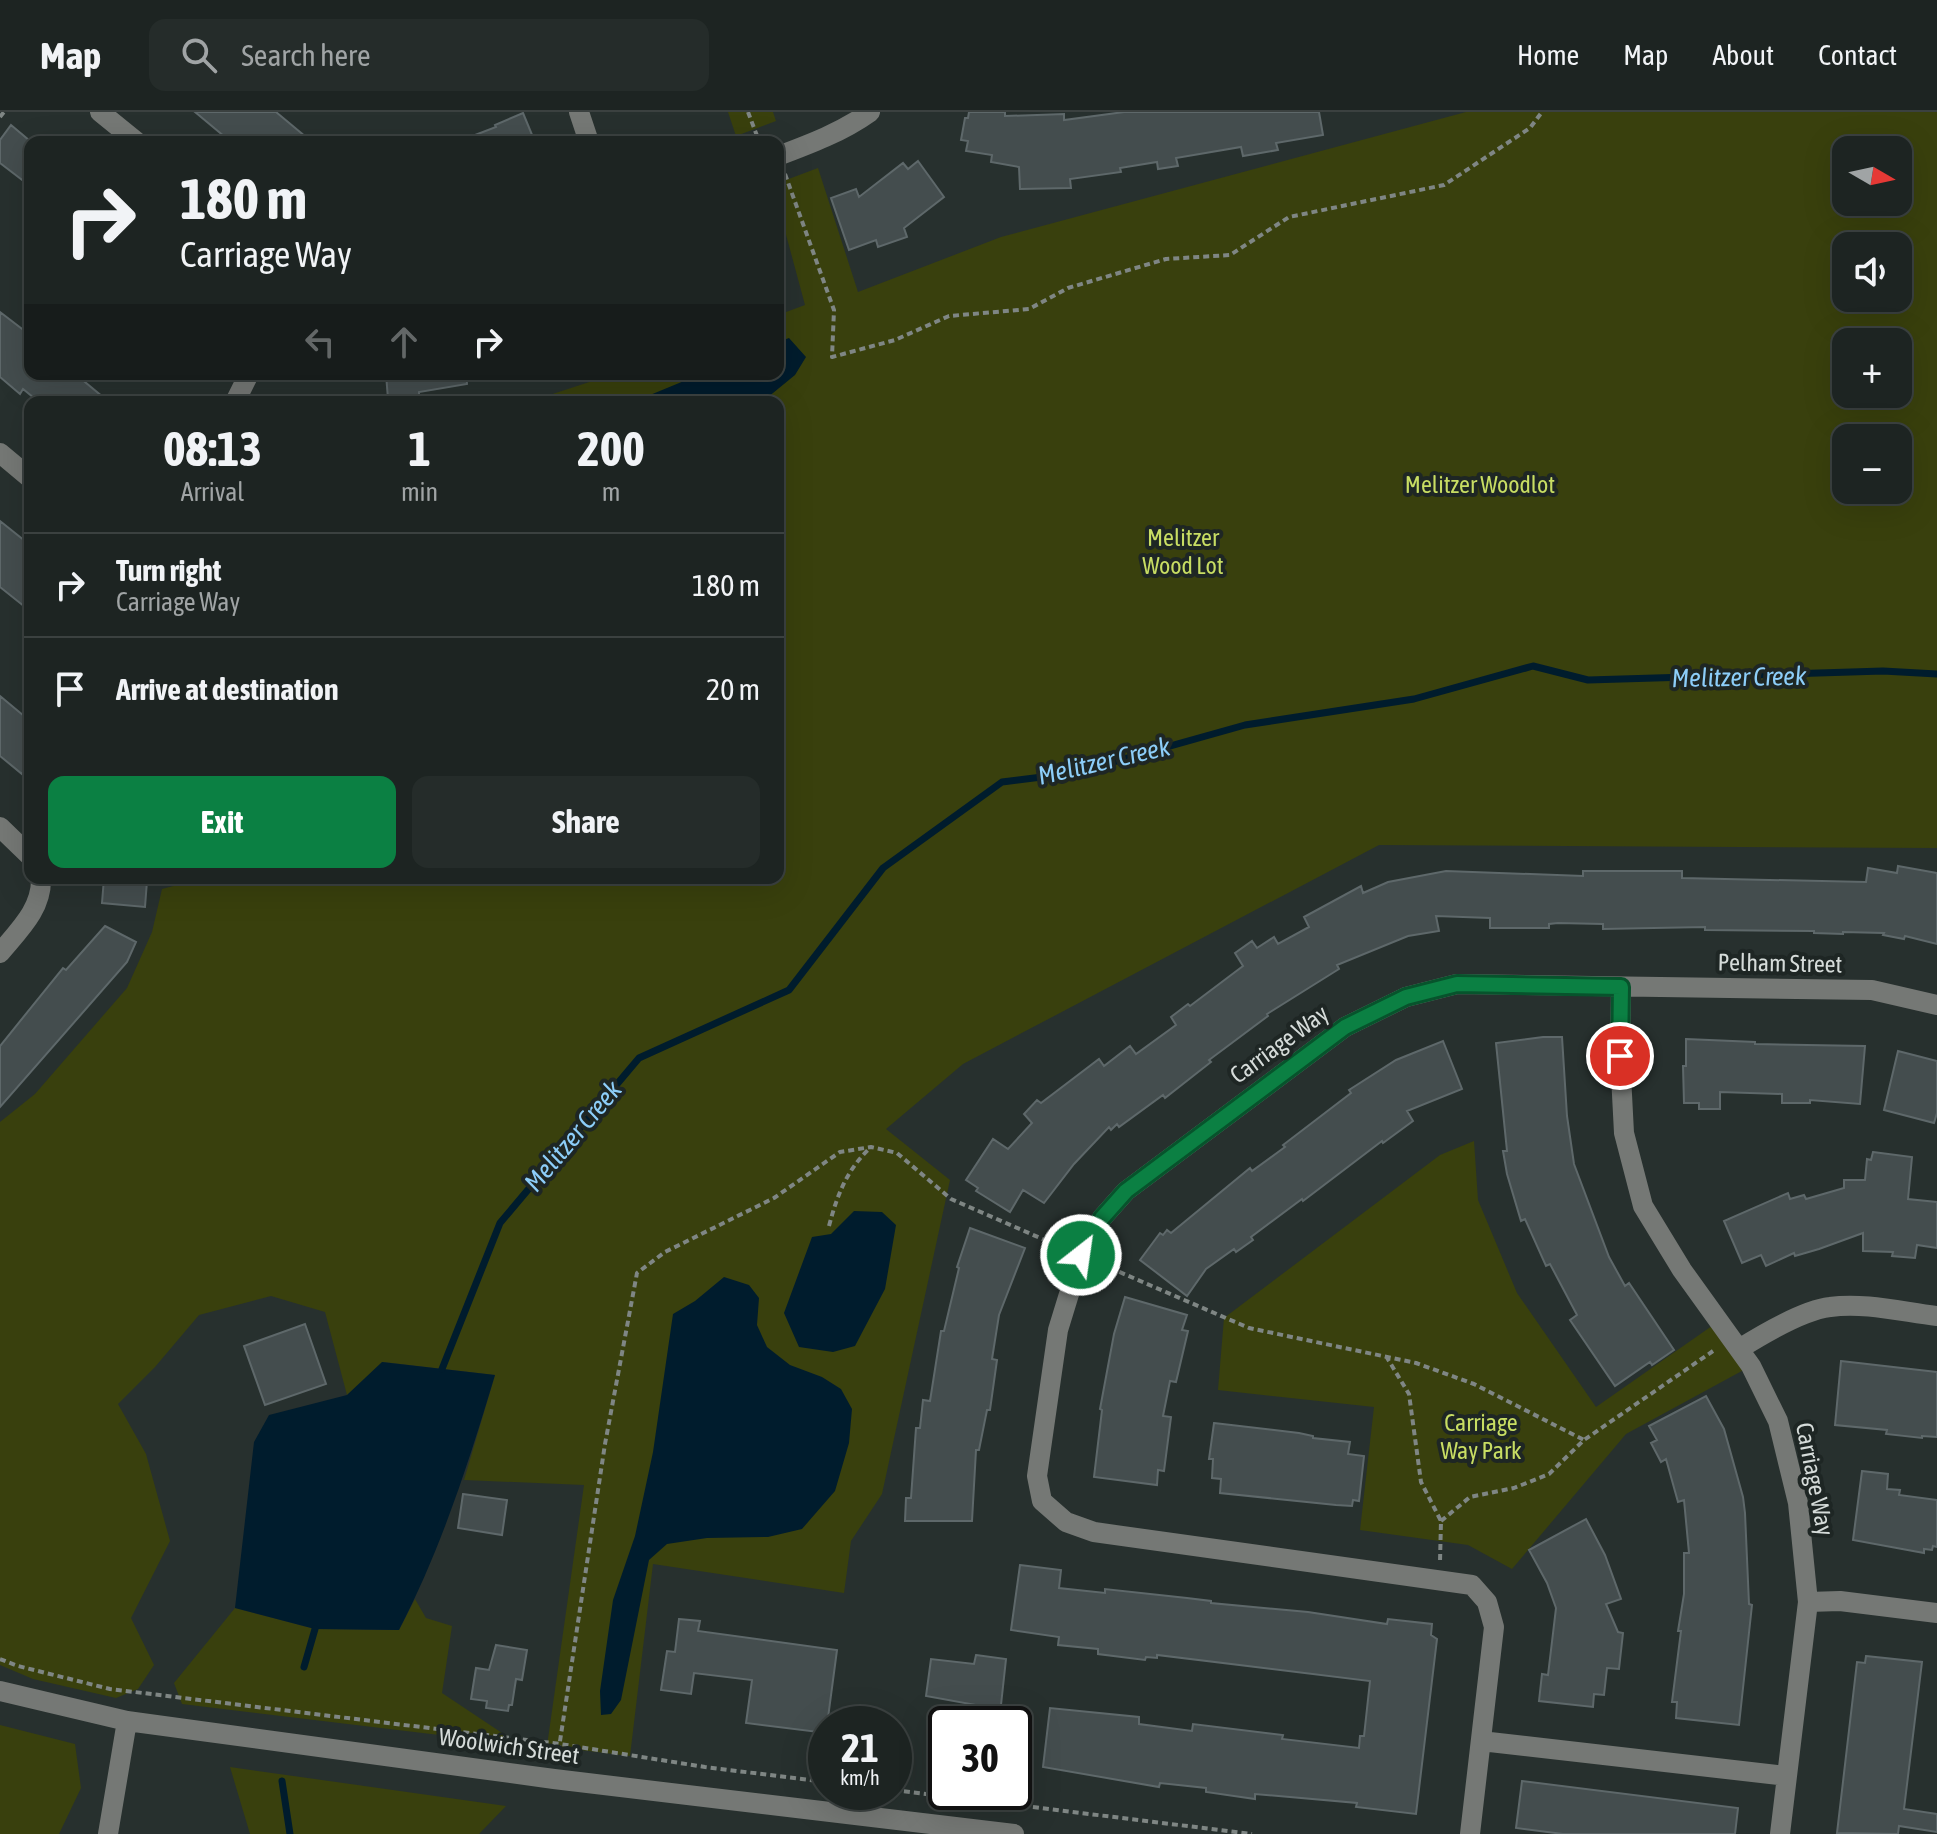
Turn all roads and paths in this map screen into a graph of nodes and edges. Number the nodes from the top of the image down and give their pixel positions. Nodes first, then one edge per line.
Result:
1 (4, 112) edge
2 (100, 112) edge
3 (579, 112) edge
4 (748, 112) edge
5 (870, 112) edge
6 (1542, 112) edge
7 (0, 117) edge
8 (130, 136) edge
9 (587, 136) edge
10 (757, 136) edge
11 (784, 163) edge
12 (784, 170) edge
13 (0, 453) edge
14 (24, 473) edge
15 (0, 827) edge
16 (24, 850) edge
17 (41, 884) edge
18 (0, 953) edge
19 (1621, 987) junction
20 (1937, 1005) edge
21 (871, 1147) junction
22 (829, 1226) dead end
23 (1067, 1249) dead end
24 (1096, 1262) dead end
25 (1937, 1316) edge
26 (1735, 1344) junction
27 (1386, 1356) junction
28 (1584, 1440) junction
29 (1441, 1521) junction
30 (1440, 1580) junction
31 (1808, 1602) junction
32 (1937, 1613) edge
33 (0, 1659) edge
34 (0, 1691) edge
35 (127, 1721) junction
36 (1481, 1741) junction
37 (560, 1744) junction
38 (1787, 1776) junction
39 (554, 1779) junction
40 (808, 1780) edge
41 (912, 1792) edge
42 (108, 1834) edge
43 (1014, 1834) edge
44 (1252, 1834) edge
45 (1470, 1834) edge
46 (1780, 1834) edge

1 - 7 path
2 - 8 street
3 - 9 street
4 - 10 path
5 - 11 street
6 - 12 path
13 - 14 street
15 - 16 street
17 - 18 street
19 - 20 street, Pelham Street
19 - 26 street, Carriage Way
19 - 30 street, Carriage Way
21 - 22 path
21 - 23 path
21 - 37 path
24 - 27 path
25 - 26 street
26 - 28 path
26 - 31 street, Carriage Way
27 - 28 path
27 - 29 path
28 - 29 path
29 - 30 path
30 - 36 street, Carriage Way
31 - 32 street
31 - 38 street, Carriage Way
33 - 37 path
34 - 35 street, Woolwich Street
35 - 39 street, Woolwich Street
35 - 42 street
36 - 38 street
36 - 45 street, Carriage Way
37 - 39 path
37 - 40 path
38 - 46 street, Carriage Way
39 - 43 street, Woolwich Street
41 - 44 path

